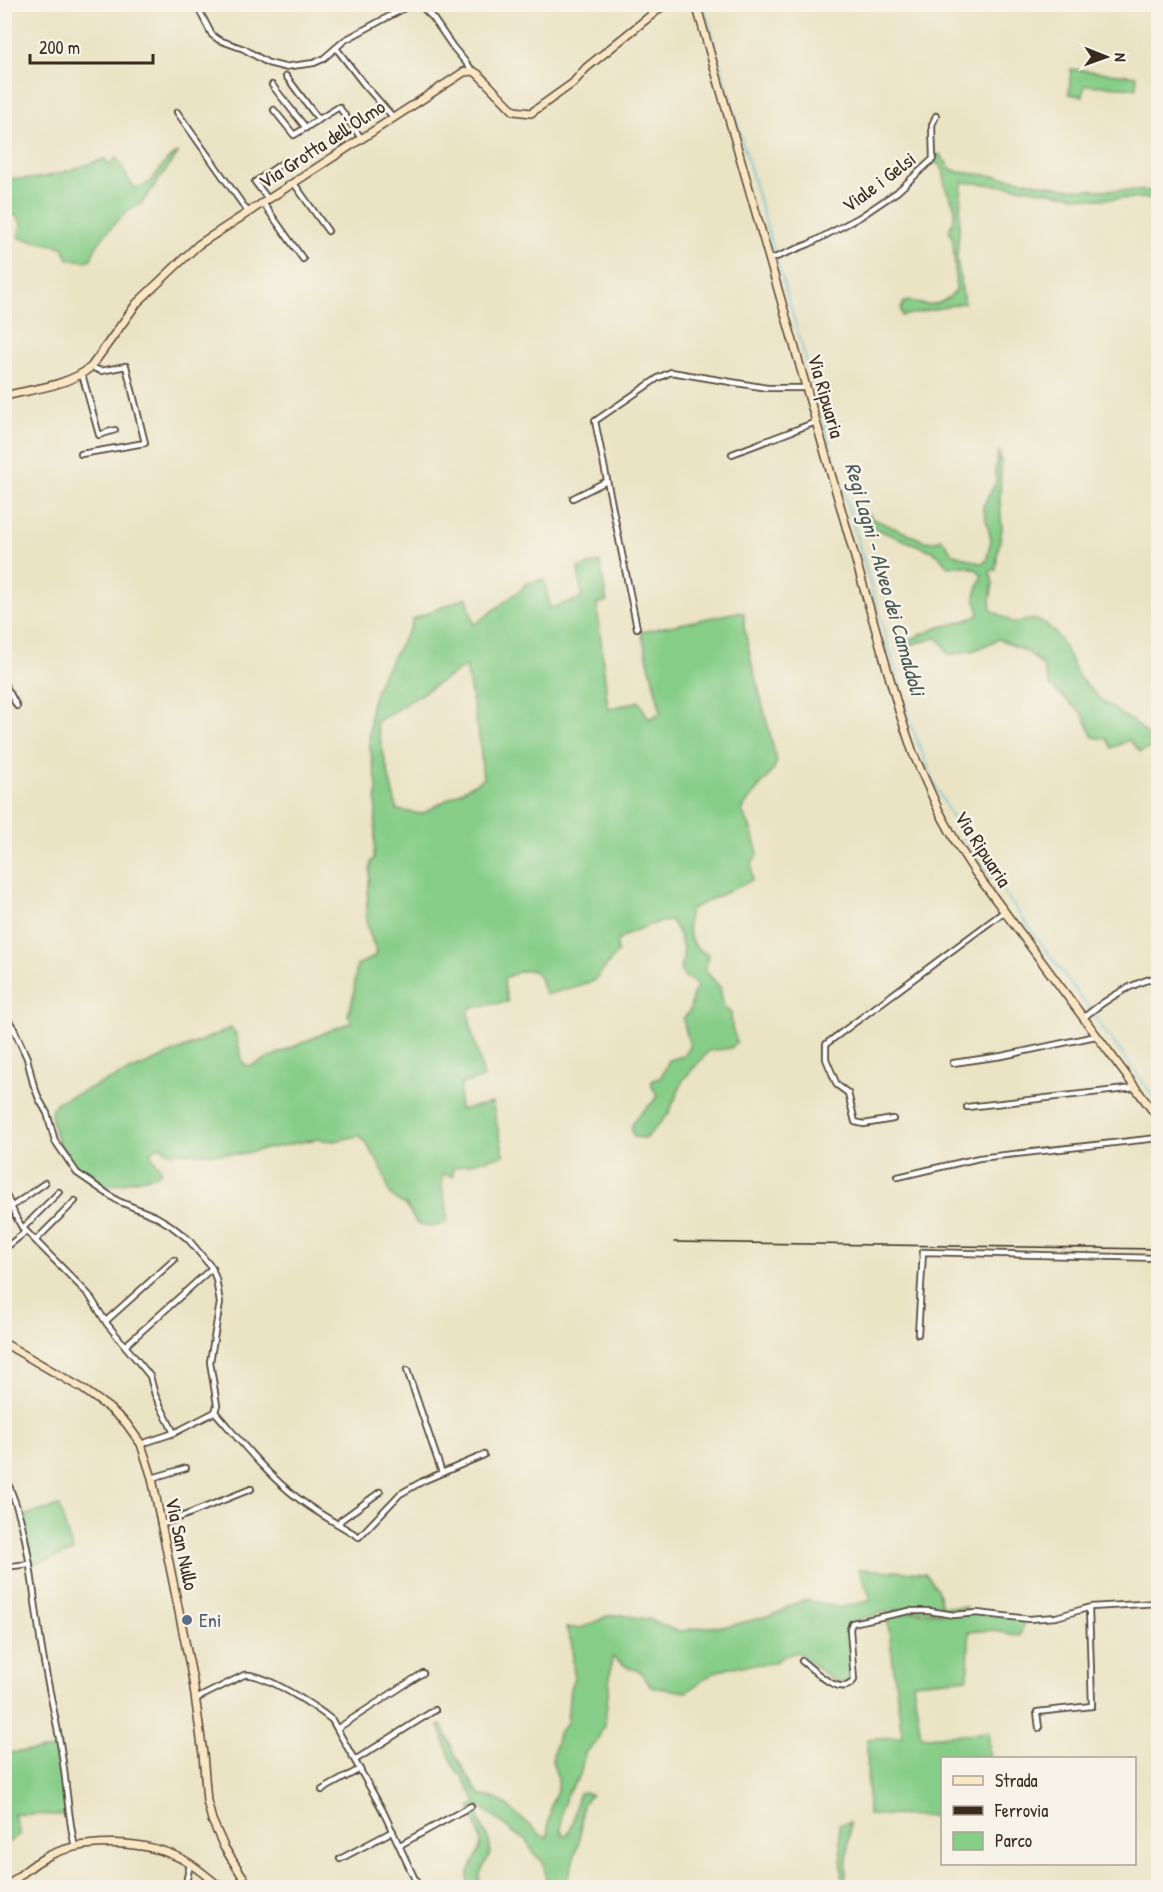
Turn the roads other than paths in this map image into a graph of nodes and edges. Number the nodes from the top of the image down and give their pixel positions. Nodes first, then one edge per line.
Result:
1 (196, 4) edge
2 (412, 4) edge
3 (419, 4) edge
4 (664, 4) edge
5 (696, 4) edge
6 (336, 48) junction
7 (473, 71) junction
8 (286, 76) dead end
9 (272, 85) dead end
10 (274, 110) dead end
11 (177, 112) dead end
12 (936, 116) dead end
13 (393, 117) junction
14 (319, 120) junction
15 (306, 128) junction
16 (361, 138) junction
17 (285, 161) dead end
18 (293, 182) junction
19 (265, 200) junction
20 (248, 212) junction
21 (328, 231) dead end
22 (303, 259) dead end
23 (769, 260) junction
24 (91, 367) junction
25 (82, 374) junction
26 (806, 388) junction
27 (4, 396) edge
28 (816, 422) junction
29 (115, 430) dead end
30 (81, 454) dead end
31 (732, 454) dead end
32 (607, 481) junction
33 (573, 498) dead end
34 (637, 628) dead end
35 (4, 683) edge
36 (17, 706) dead end
37 (1005, 911) junction
38 (1158, 977) edge
39 (4, 1014) edge
40 (1084, 1016) junction
41 (1096, 1036) junction
42 (953, 1063) dead end
43 (1135, 1088) junction
44 (967, 1107) dead end
45 (1158, 1118) edge
46 (893, 1119) dead end
47 (1158, 1138) edge
48 (898, 1177) dead end
49 (45, 1183) dead end
50 (4, 1190) edge
51 (59, 1192) dead end
52 (75, 1200) dead end
53 (11, 1207) junction
54 (23, 1228) junction
55 (36, 1240) junction
56 (4, 1249) edge
57 (1158, 1258) edge
58 (174, 1260) dead end
59 (212, 1268) junction
60 (106, 1321) junction
61 (918, 1334) dead end
62 (4, 1343) edge
63 (125, 1346) junction
64 (407, 1370) dead end
65 (215, 1412) junction
66 (174, 1433) junction
67 (141, 1444) junction
68 (484, 1455) dead end
69 (186, 1468) dead end
70 (442, 1473) junction
71 (4, 1474) edge
72 (152, 1478) junction
73 (251, 1489) dead end
74 (380, 1492) dead end
75 (339, 1524) junction
76 (161, 1526) junction
77 (30, 1564) junction
78 (4, 1567) edge
79 (1158, 1603) edge
80 (1089, 1608) junction
81 (802, 1661) dead end
82 (423, 1673) dead end
83 (196, 1699) junction
84 (435, 1710) dead end
85 (338, 1728) junction
86 (1039, 1728) dead end
87 (355, 1760) junction
88 (360, 1769) junction
89 (322, 1790) dead end
90 (471, 1806) dead end
91 (393, 1831) junction
92 (400, 1845) junction
93 (75, 1847) junction
94 (339, 1860) dead end
95 (190, 1864) junction
96 (204, 1873) junction
97 (247, 1884) edge
98 (219, 1886) edge
99 (6, 1887) edge
100 (185, 1887) edge
101 (228, 1887) edge
102 (238, 1887) edge
103 (419, 1887) edge

1 - 6 street
2 - 6 street
3 - 7 street
4 - 7 street
5 - 23 street, Via Ripuaria
6 - 13 street
7 - 13 street, Via Grotta dell'Olmo
8 - 14 street
9 - 15 street
10 - 15 street
11 - 20 street
12 - 23 street, Viale i Gelsi
13 - 16 street, Via Grotta dell'Olmo
14 - 15 street
14 - 16 street
16 - 18 street, Via Grotta dell'Olmo
17 - 19 street
18 - 19 street, Via Grotta dell'Olmo
18 - 21 street
19 - 20 street, Via Grotta dell'Olmo
19 - 22 street
20 - 24 street, Via Grotta dell'Olmo
23 - 26 street, Via Ripuaria
24 - 25 street, Via Grotta dell'Olmo
24 - 30 street
25 - 27 street, Via Grotta dell'Olmo
25 - 29 street
26 - 28 street, Via Ripuaria
26 - 32 street
28 - 31 street
28 - 37 street, Via Ripuaria
32 - 33 street
32 - 34 street
35 - 36 street
37 - 40 street, Via Ripuaria
37 - 46 street
38 - 40 street
39 - 59 street
40 - 41 street, Via Ripuaria
41 - 42 street
41 - 43 street, Via Ripuaria
43 - 44 street
43 - 45 street, Via Ripuaria
47 - 48 street
49 - 53 street
50 - 53 street
51 - 54 street
52 - 55 street
53 - 54 street
54 - 55 street
54 - 56 street
55 - 60 street
57 - 61 street
58 - 60 street
59 - 63 street
59 - 65 street
60 - 63 street
62 - 67 street, Via San Nullo
63 - 66 street
64 - 70 street
65 - 66 street
65 - 75 street
66 - 67 street
67 - 72 street, Via San Nullo
68 - 70 street
69 - 72 street
70 - 75 street
71 - 77 street
72 - 76 street, Via San Nullo
73 - 76 street
74 - 75 street
76 - 83 street, Via San Nullo
77 - 78 street
77 - 93 street
79 - 80 street
80 - 81 street
80 - 86 street
82 - 85 street
83 - 85 street
83 - 97 street, Via San Nullo
84 - 87 street
85 - 87 street
87 - 88 street
88 - 89 street
88 - 91 street
90 - 92 street
91 - 92 street
91 - 94 street
92 - 103 street
93 - 95 street
93 - 99 street
95 - 96 street
95 - 100 street
96 - 98 street
96 - 101 street
97 - 102 street

